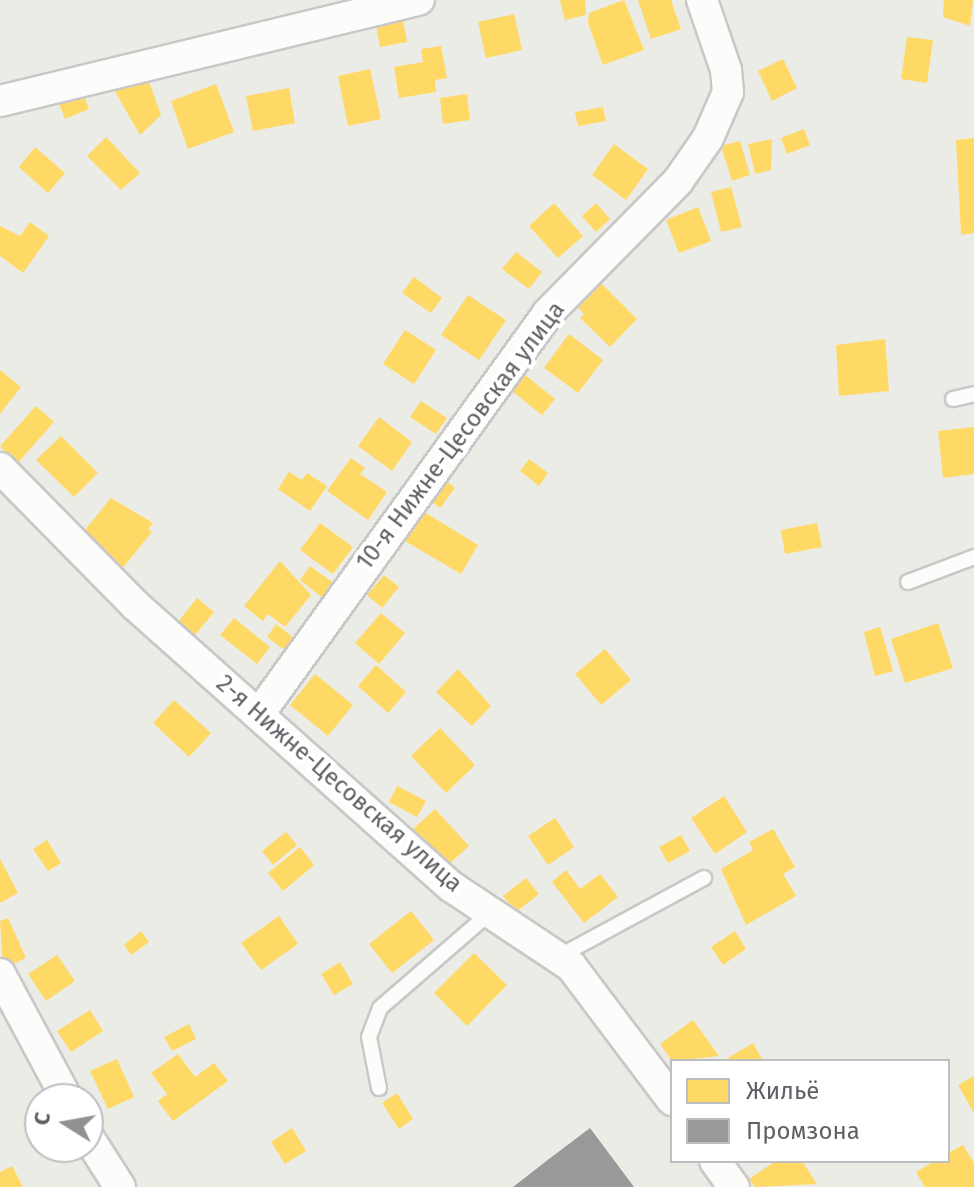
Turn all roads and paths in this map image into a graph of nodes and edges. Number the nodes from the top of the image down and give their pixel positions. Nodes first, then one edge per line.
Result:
1 (419, 0) edge
2 (702, 0) edge
3 (0, 101) edge
4 (974, 394) edge
5 (953, 399) dead end
6 (0, 468) edge
7 (974, 557) edge
8 (908, 582) dead end
9 (259, 714) junction
10 (704, 878) dead end
11 (491, 912) junction
12 (558, 957) junction
13 (0, 974) edge
14 (58, 1083) edge
15 (379, 1088) dead end
16 (670, 1097) edge
17 (104, 1162) edge
18 (716, 1163) edge
19 (120, 1187) edge
20 (734, 1187) edge

1 - 3 street
2 - 9 street, 10-я Нижне-Цесовская улица
4 - 5 lane
6 - 9 street, 2-я Нижне-Цесовская улица
7 - 8 lane
9 - 11 street, 2-я Нижне-Цесовская улица
10 - 12 lane
11 - 12 street, 2-я Нижне-Цесовская улица
11 - 15 lane
12 - 16 street, 2-я Нижне-Цесовская улица
13 - 14 street
17 - 19 street
18 - 20 street

